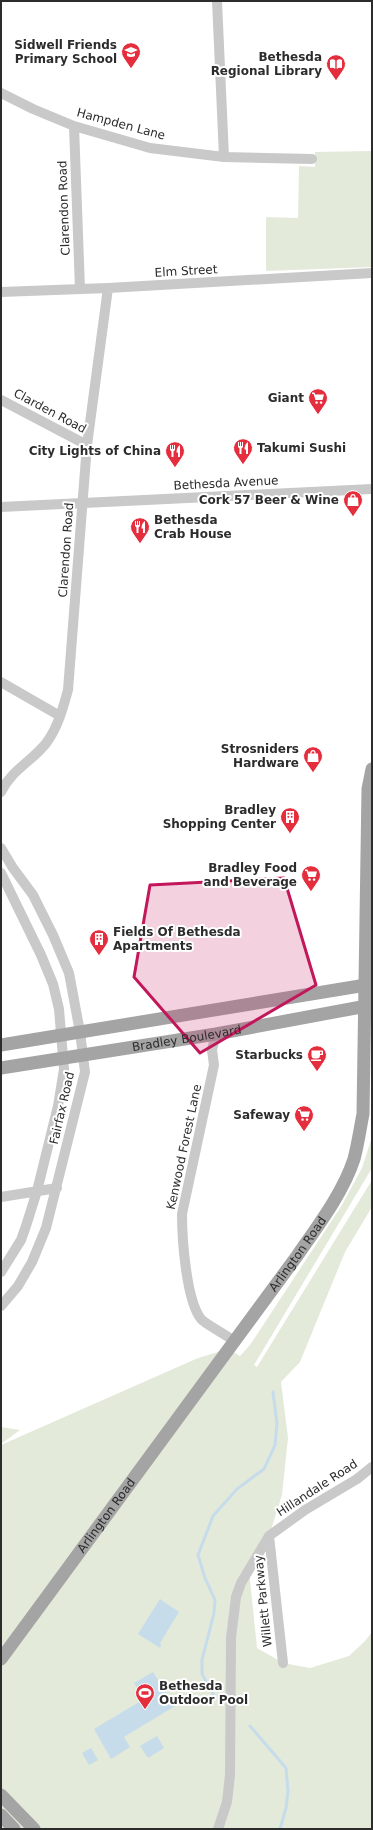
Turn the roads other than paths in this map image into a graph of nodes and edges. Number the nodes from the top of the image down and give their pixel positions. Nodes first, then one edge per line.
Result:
1 (217, 1) edge
2 (1, 93) edge
3 (74, 126) junction
4 (224, 157) junction
5 (312, 159) dead end
6 (372, 273) edge
7 (108, 288) junction
8 (80, 289) junction
9 (1, 292) edge
10 (1, 400) edge
11 (87, 445) junction
12 (372, 489) edge
13 (82, 503) junction
14 (1, 507) edge
15 (1, 682) edge
16 (60, 716) junction
17 (372, 768) edge
18 (1, 792) edge
19 (1, 848) edge
20 (13, 868) junction
21 (1, 871) edge
22 (368, 984) edge
23 (368, 1005) edge
24 (80, 1032) junction
25 (216, 1034) junction
26 (61, 1035) junction
27 (1, 1045) edge
28 (84, 1054) junction
29 (64, 1057) junction
30 (1, 1068) edge
31 (57, 1188) junction
32 (37, 1191) junction
33 (1, 1197) edge
34 (1, 1272) edge
35 (1, 1306) edge
36 (234, 1341) junction
37 (372, 1467) edge
38 (269, 1536) junction
39 (1, 1659) edge
40 (283, 1663) dead end
41 (1, 1795) edge
42 (1, 1815) edge
43 (14, 1829) edge
44 (34, 1829) edge
45 (218, 1829) edge

1 - 4 street
2 - 3 street, Hampden Lane
3 - 4 street, Hampden Lane
3 - 8 street, Clarendon Road
4 - 5 street, Hampden Lane
6 - 7 street, Elm Street
7 - 8 street, Elm Street
7 - 11 street, Clarendon Road
8 - 9 street, Elm Street
10 - 11 street, Clarden Road
11 - 13 street, Clarendon Road
12 - 13 street, Bethesda Avenue
13 - 14 street, Bethesda Avenue
13 - 16 street, Clarendon Road
15 - 16 street
16 - 18 street, Clarendon Road
17 - 22 main road, Arlington Road
19 - 20 street, Fairfax Road
20 - 21 street
20 - 24 street, Fairfax Road
21 - 26 street, Fairfax Road
22 - 23 main road, Arlington Road
22 - 24 main road, Bradley Boulevard
23 - 25 main road, Bradley Boulevard
23 - 36 main road, Arlington Road
24 - 26 main road, Bradley Boulevard
24 - 28 street, Fairfax Road
25 - 28 main road, Bradley Boulevard
25 - 36 street, Kenwood Forest Lane
26 - 27 main road, Bradley Boulevard
26 - 29 street, Fairfax Road
28 - 29 main road, Bradley Boulevard
28 - 31 street, Fairfax Road
29 - 30 main road, Bradley Boulevard
29 - 32 street, Fairfax Road
31 - 32 street
31 - 35 street, Fairfax Road
32 - 33 street
32 - 34 street, Fairfax Road
36 - 39 main road, Arlington Road
37 - 38 street, Hillandale Road
38 - 40 street, Willett Parkway
38 - 45 street, Hillandale Road
41 - 44 main road
42 - 43 main road

